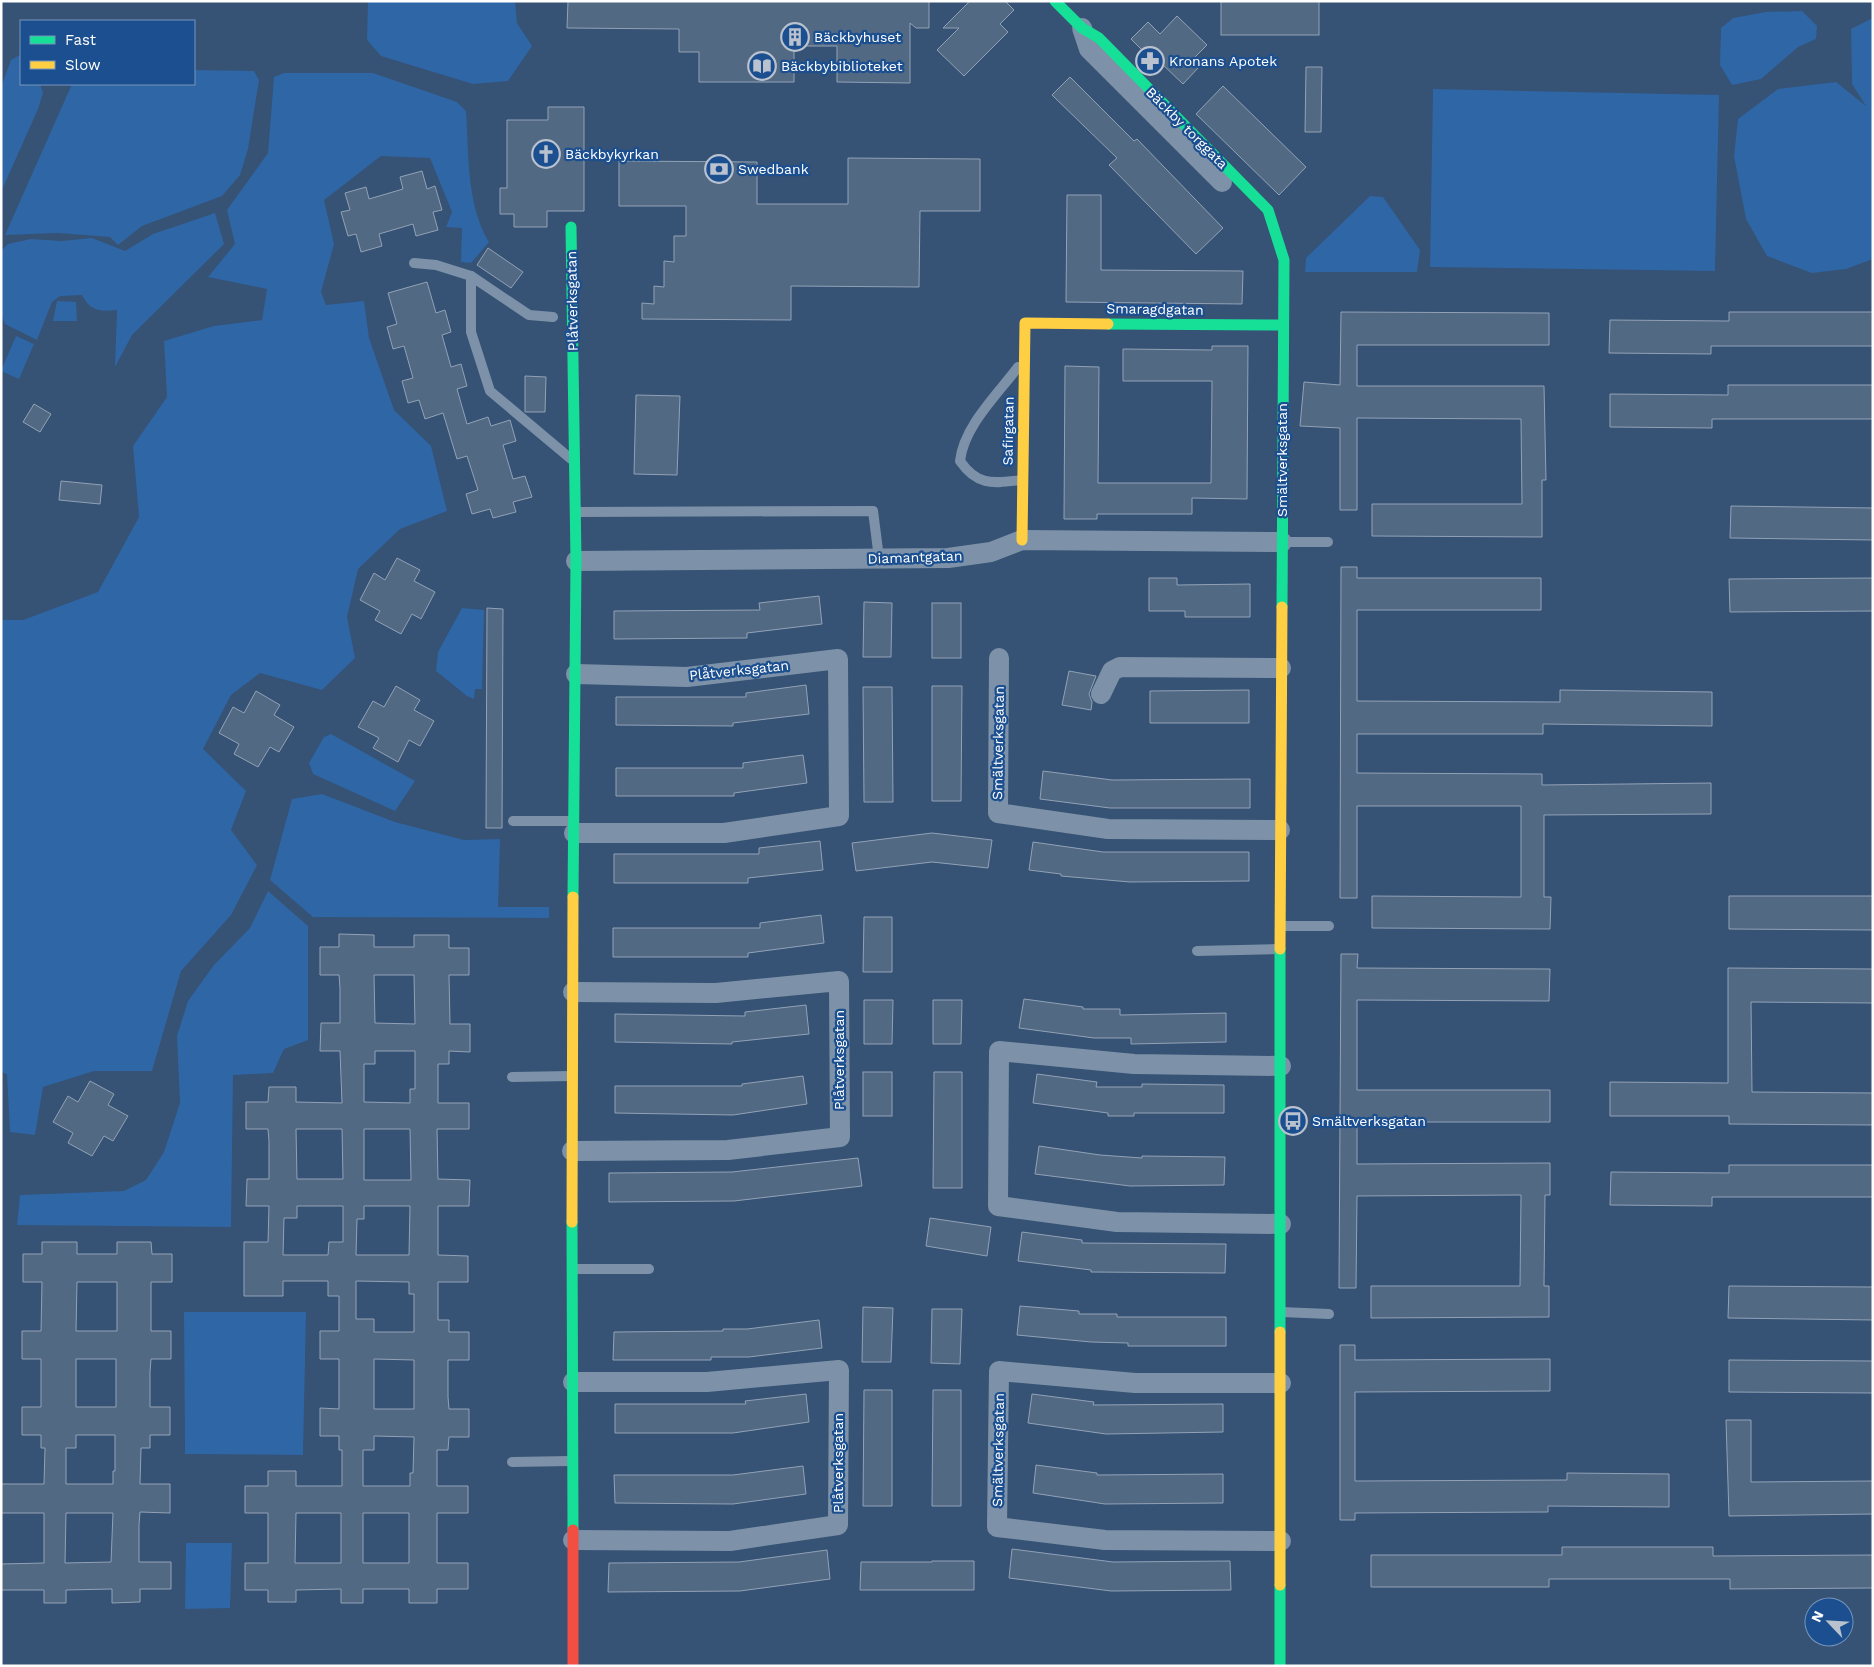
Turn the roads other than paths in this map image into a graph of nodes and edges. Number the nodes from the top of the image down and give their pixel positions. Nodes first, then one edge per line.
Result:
1 (1055, 1) edge
2 (1082, 28) joint
3 (571, 227) dead end
4 (1278, 238) joint
5 (414, 263) dead end
6 (471, 276) junction
7 (1283, 282) joint
8 (553, 317) dead end
9 (1026, 323) joint
10 (1283, 325) junction
11 (1024, 358) junction
12 (575, 462) junction
13 (1022, 480) junction
14 (575, 512) junction
15 (1022, 540) junction
16 (1282, 542) junction
17 (1328, 542) dead end
18 (879, 558) junction
19 (576, 561) junction
20 (999, 658) dead end
21 (1281, 668) junction
22 (576, 674) junction
23 (1101, 694) dead end
24 (513, 822) dead end
25 (574, 827) junction
26 (1280, 830) junction
27 (1281, 926) junction
28 (1329, 926) dead end
29 (1281, 949) junction
30 (1197, 951) dead end
31 (573, 992) junction
32 (1281, 1066) junction
33 (572, 1076) junction
34 (512, 1077) dead end
35 (572, 1151) junction
36 (1281, 1224) junction
37 (572, 1269) junction
38 (649, 1269) dead end
39 (1281, 1312) junction
40 (1330, 1314) dead end
41 (573, 1382) junction
42 (1281, 1384) junction
43 (573, 1461) junction
44 (512, 1462) dead end
45 (573, 1540) junction
46 (1280, 1542) junction
47 (573, 1666) edge
48 (1280, 1666) edge

1 - 2 street, Bäckby torggata
2 - 4 street, Bäckby torggata
3 - 12 street, Plåtverksgatan
4 - 7 street, Bäckby torggata
5 - 6 lane
6 - 8 lane
6 - 12 lane
7 - 10 street, Smältverksgatan
9 - 10 street, Smaragdgatan
9 - 11 street, Safirgatan
10 - 16 street, Smältverksgatan
11 - 13 street, Safirgatan
11 - 13 lane
12 - 14 street, Plåtverksgatan
13 - 15 street, Safirgatan
14 - 18 lane
14 - 19 street, Plåtverksgatan
15 - 16 street, Diamantgatan
15 - 18 street, Diamantgatan
16 - 17 lane
16 - 21 street, Smältverksgatan
18 - 19 street, Diamantgatan
19 - 22 street, Plåtverksgatan
20 - 26 street, Smältverksgatan
21 - 23 street
21 - 26 street, Smältverksgatan
22 - 25 street, Plåtverksgatan
22 - 25 street, Plåtverksgatan
24 - 25 lane
25 - 31 street, Plåtverksgatan
26 - 27 street, Smältverksgatan
27 - 28 lane
27 - 29 street, Smältverksgatan
29 - 30 lane
29 - 32 street, Smältverksgatan
31 - 33 street, Plåtverksgatan
31 - 35 street, Plåtverksgatan
32 - 36 street, Smältverksgatan
32 - 36 street
33 - 34 lane
33 - 35 street, Plåtverksgatan
35 - 37 street, Plåtverksgatan
36 - 39 street, Smältverksgatan
37 - 38 lane
37 - 41 street, Plåtverksgatan
39 - 40 lane
39 - 42 street, Smältverksgatan
41 - 43 street, Plåtverksgatan
41 - 45 street, Plåtverksgatan
42 - 46 street, Smältverksgatan
42 - 46 street, Smältverksgatan
43 - 44 lane
43 - 45 street, Plåtverksgatan
45 - 47 street, Plåtverksgatan
46 - 48 street, Smältverksgatan

